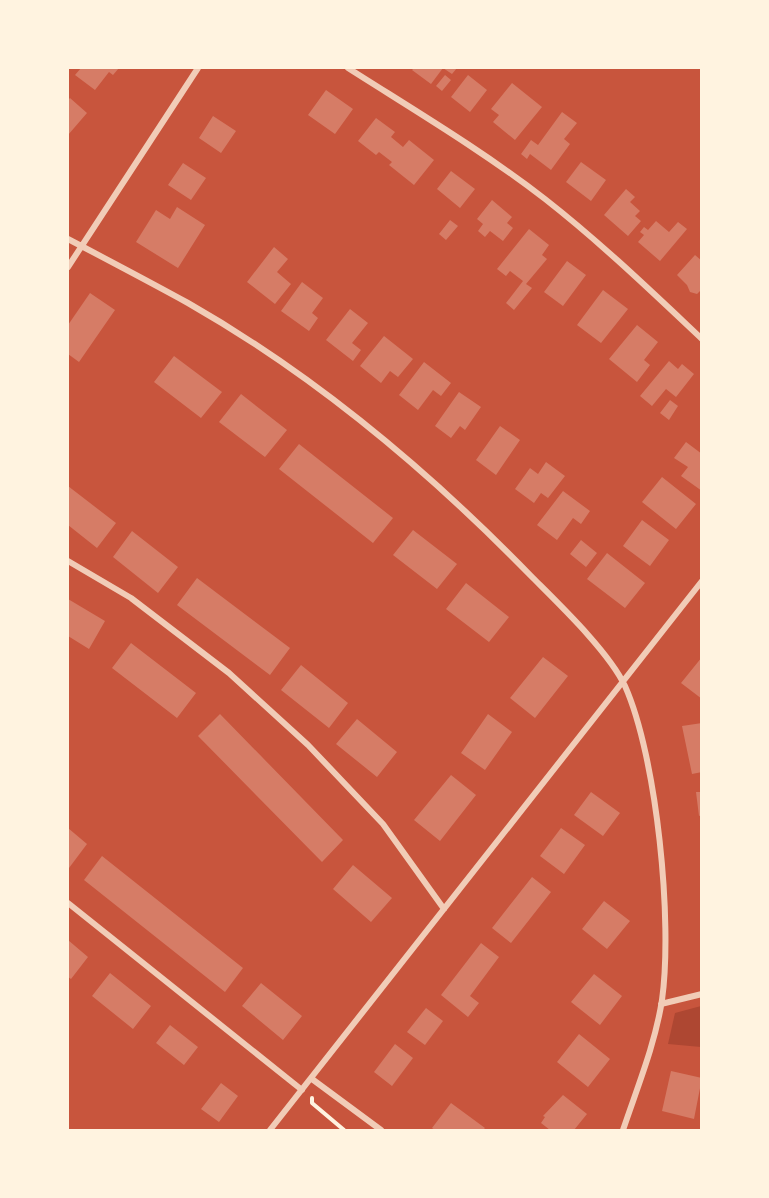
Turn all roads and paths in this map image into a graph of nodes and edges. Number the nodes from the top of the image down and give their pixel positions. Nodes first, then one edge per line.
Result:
1 (198, 68) edge
2 (348, 68) edge
3 (68, 239) edge
4 (81, 246) junction
5 (68, 267) edge
6 (702, 339) edge
7 (68, 561) edge
8 (702, 581) edge
9 (624, 684) junction
10 (68, 903) edge
11 (444, 909) junction
12 (702, 994) edge
13 (661, 1004) junction
14 (312, 1079) junction
15 (302, 1090) junction
16 (270, 1131) edge
17 (344, 1131) edge
18 (381, 1131) edge
19 (623, 1131) edge

1 - 4 street
2 - 6 street
3 - 4 street
4 - 5 street
4 - 9 street
7 - 11 street
8 - 9 street
9 - 11 street
9 - 13 street
10 - 15 street
11 - 14 street
12 - 13 street
13 - 19 street
14 - 15 street
14 - 17 path
14 - 18 street
15 - 16 street

